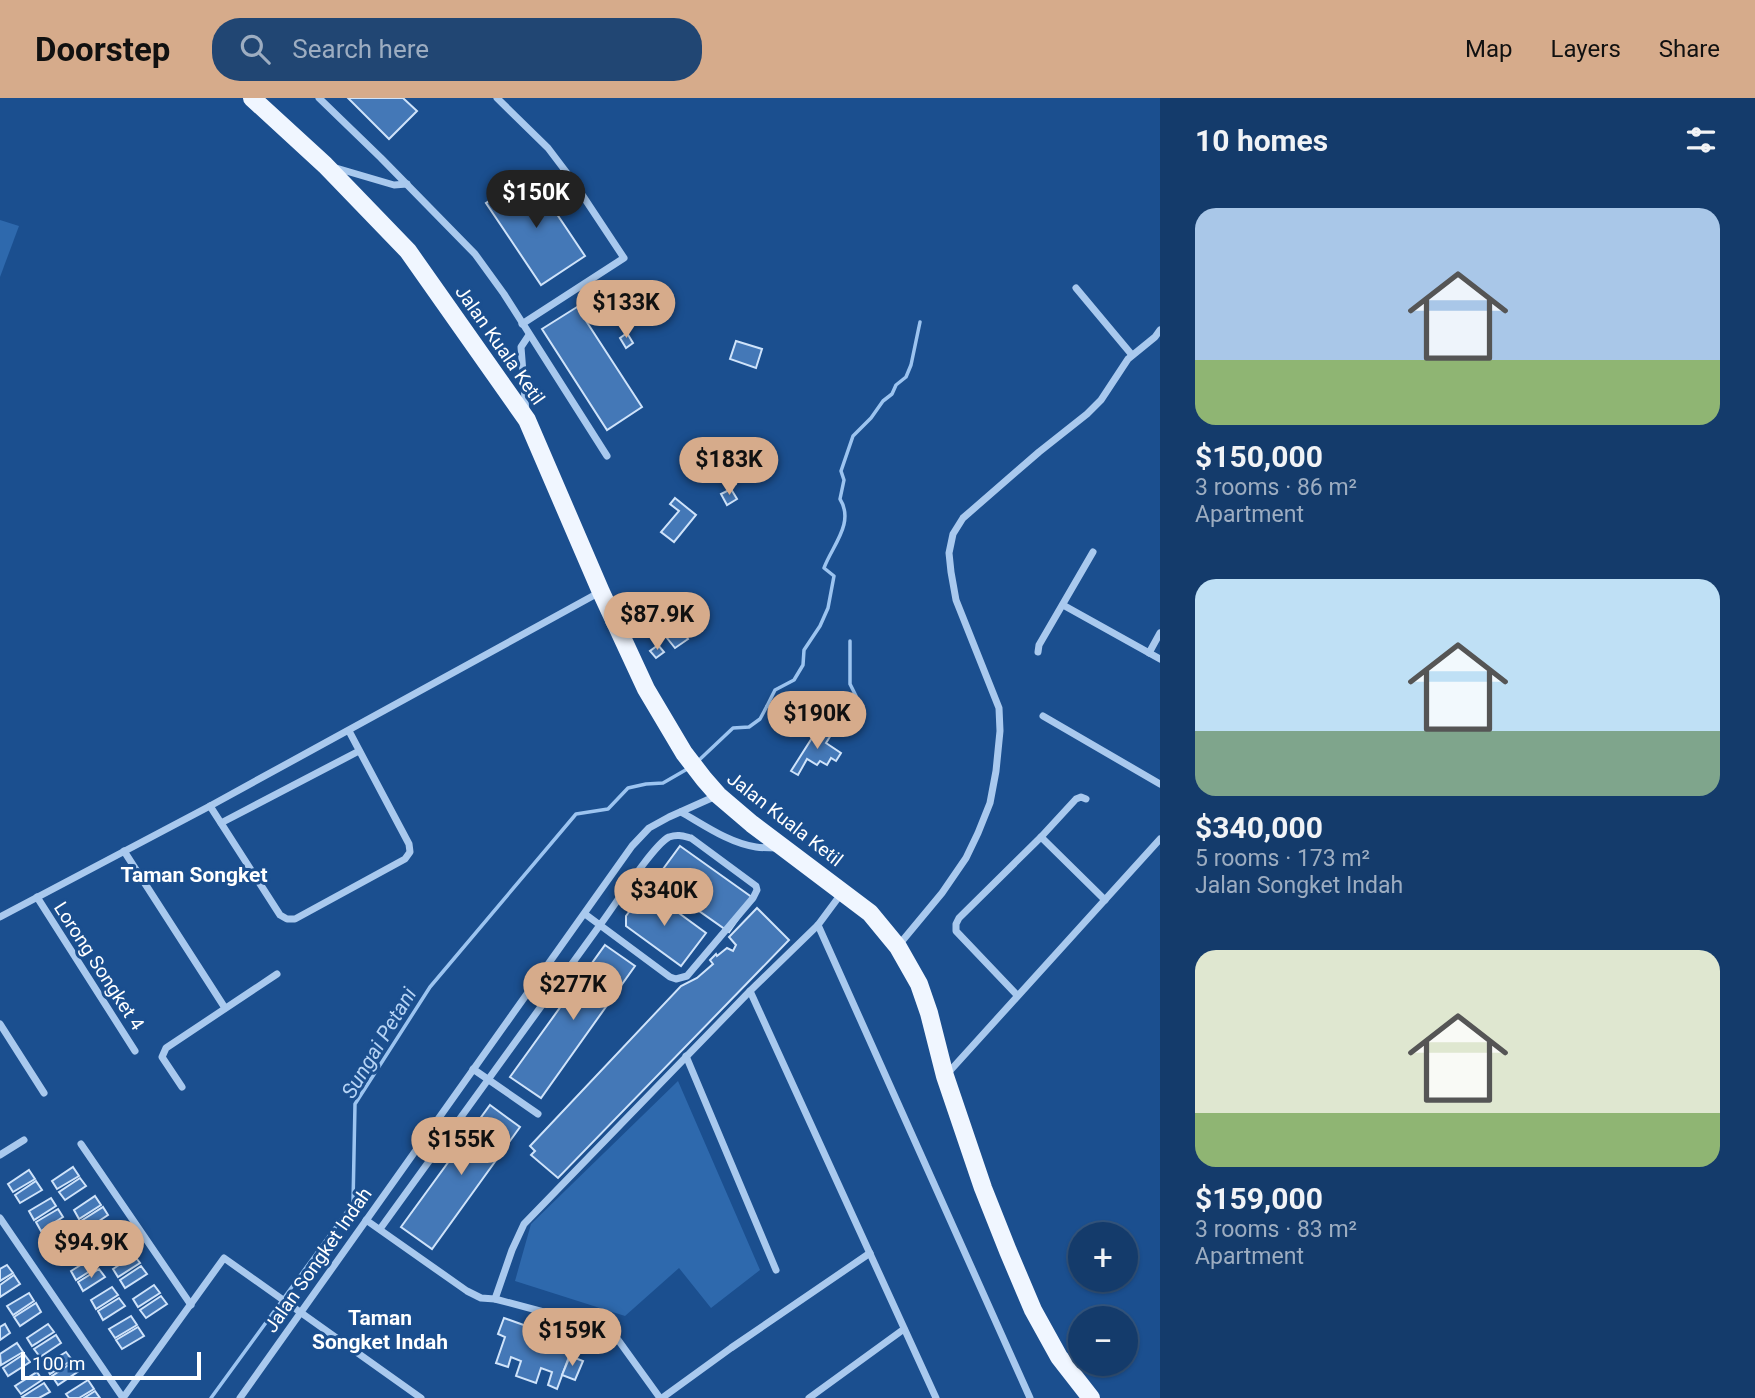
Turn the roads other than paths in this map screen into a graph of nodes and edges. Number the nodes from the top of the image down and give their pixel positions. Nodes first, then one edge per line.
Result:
1 (252, 98) edge
2 (319, 98) edge
3 (497, 98) edge
4 (325, 165) junction
5 (407, 184) junction
6 (1076, 288) dead end
7 (522, 324) junction
8 (1160, 330) edge
9 (529, 335) junction
10 (1132, 355) junction
11 (527, 420) junction
12 (607, 456) dead end
13 (1093, 552) dead end
14 (601, 592) junction
15 (1063, 605) junction
16 (1160, 632) edge
17 (1038, 652) dead end
18 (1149, 653) junction
19 (1160, 659) edge
20 (1043, 716) dead end
21 (349, 731) junction
22 (359, 751) junction
23 (1160, 784) edge
24 (718, 795) junction
25 (1086, 799) dead end
26 (211, 806) junction
27 (681, 812) junction
28 (221, 823) junction
29 (1041, 836) junction
30 (1160, 839) edge
31 (783, 848) junction
32 (124, 851) junction
33 (843, 891) junction
34 (37, 897) junction
35 (1105, 900) junction
36 (585, 914) junction
37 (0, 917) edge
38 (600, 925) junction
39 (818, 925) junction
40 (898, 947) junction
41 (277, 974) dead end
42 (750, 990) junction
43 (1017, 995) junction
44 (225, 1008) junction
45 (0, 1024) edge
46 (135, 1051) dead end
47 (686, 1056) junction
48 (473, 1069) junction
49 (945, 1076) junction
50 (488, 1080) junction
51 (182, 1087) dead end
52 (44, 1093) dead end
53 (538, 1114) dead end
54 (24, 1140) dead end
55 (81, 1144) dead end
56 (0, 1155) edge
57 (0, 1218) edge
58 (366, 1220) junction
59 (380, 1229) junction
60 (870, 1253) junction
61 (776, 1270) dead end
62 (495, 1299) junction
63 (191, 1305) junction
64 (300, 1313) junction
65 (904, 1329) junction
66 (123, 1398) edge
67 (240, 1398) edge
68 (421, 1398) edge
69 (661, 1398) edge
70 (809, 1398) edge
71 (936, 1398) edge
72 (1030, 1398) edge
73 (1091, 1398) edge

1 - 4 main road, Jalan Kuala Ketil
2 - 5 street
3 - 7 street
4 - 5 street
4 - 11 main road, Jalan Kuala Ketil
5 - 7 street
6 - 10 street
7 - 9 street
8 - 10 street
9 - 11 street
9 - 12 street
10 - 40 street
11 - 14 main road, Jalan Kuala Ketil
13 - 15 street
14 - 21 street
14 - 24 main road, Jalan Kuala Ketil
15 - 17 street
15 - 18 street
16 - 18 street
18 - 19 street
20 - 23 street
21 - 22 street
21 - 26 street
22 - 28 street
22 - 28 street
24 - 27 street, Jalan Songket Indah
24 - 31 main road, Jalan Kuala Ketil
25 - 29 street
26 - 28 street
26 - 32 street
27 - 31 street
27 - 36 street, Jalan Songket Indah
29 - 35 street
29 - 43 street
30 - 35 street
31 - 33 main road, Jalan Kuala Ketil
32 - 34 street
32 - 44 street
33 - 39 street
33 - 40 main road, Jalan Kuala Ketil
34 - 37 street
34 - 46 street, Lorong Songket 4
35 - 43 street
36 - 38 street
36 - 48 street, Jalan Songket Indah
38 - 38 street
38 - 50 street
39 - 42 street
39 - 72 street
40 - 49 main road, Jalan Kuala Ketil
41 - 44 street
42 - 47 street
42 - 60 street
43 - 49 street
44 - 51 street
45 - 52 street
47 - 61 street
47 - 62 street
48 - 50 street
48 - 58 street, Jalan Songket Indah
49 - 73 main road, Jalan Kuala Ketil
50 - 53 street
50 - 59 street
54 - 56 street
55 - 63 street
57 - 66 street
58 - 59 street
58 - 64 street, Jalan Songket Indah
59 - 62 street
60 - 65 street
60 - 69 street
62 - 69 street
63 - 64 street
63 - 66 street
64 - 67 street, Jalan Songket Indah
64 - 68 street
65 - 70 street
65 - 71 street

